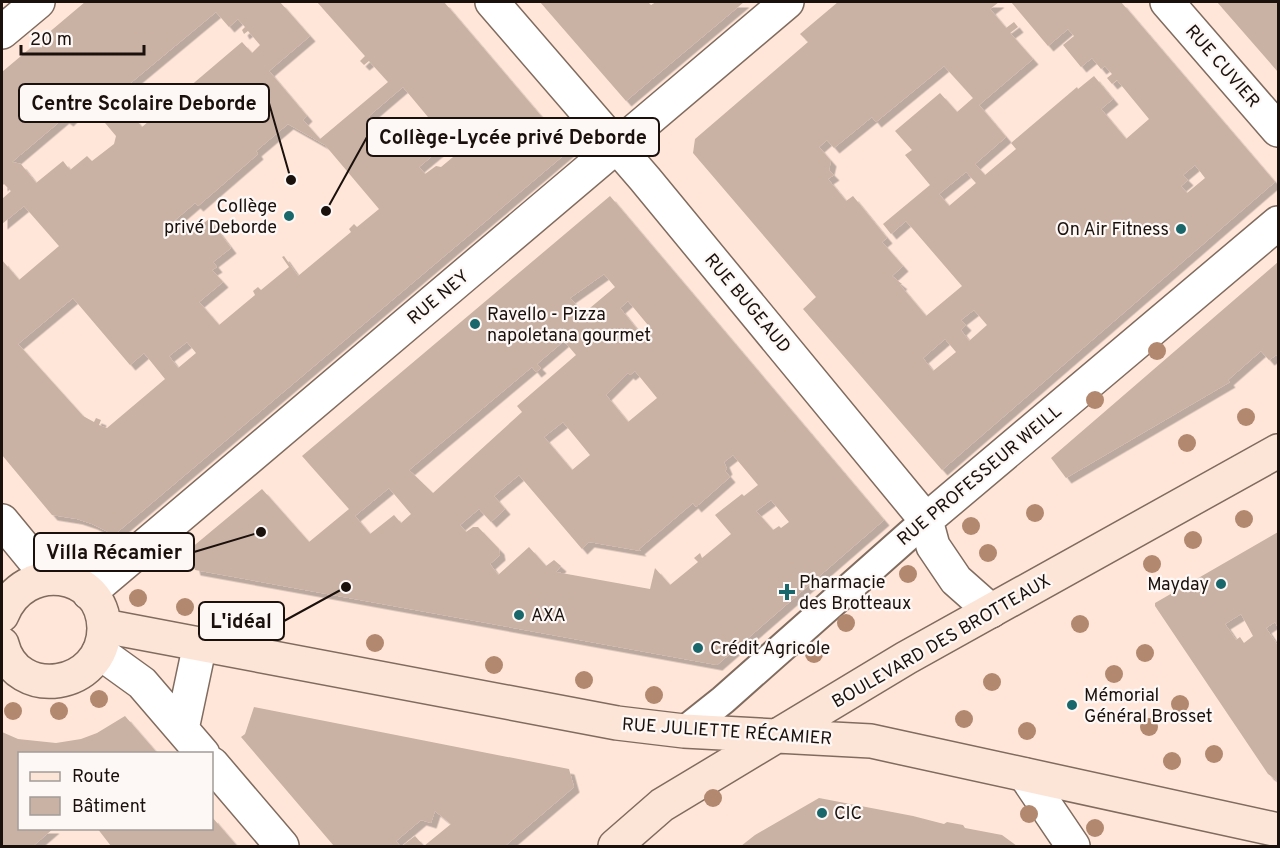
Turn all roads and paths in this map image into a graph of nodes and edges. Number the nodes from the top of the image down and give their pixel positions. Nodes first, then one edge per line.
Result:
1 (38, 2) edge
2 (492, 2) edge
3 (787, 2) edge
4 (1167, 2) edge
5 (2, 32) edge
6 (1278, 130) edge
7 (617, 146) junction
8 (1278, 223) edge
9 (1278, 451) edge
10 (927, 520) junction
11 (2, 521) edge
12 (50, 578) junction
13 (89, 593) junction
14 (991, 611) junction
15 (2, 615) edge
16 (101, 639) junction
17 (200, 644) junction
18 (4, 655) edge
19 (182, 729) junction
20 (684, 731) junction
21 (779, 737) junction
22 (202, 752) edge
23 (213, 765) edge
24 (1025, 775) junction
25 (1278, 830) edge
26 (282, 846) edge
27 (615, 846) edge
28 (1073, 846) edge

1 - 5 street
2 - 7 street, RUE BUGEAUD
3 - 7 street, RUE NEY
4 - 6 street, RUE CUVIER
7 - 10 street, RUE BUGEAUD
7 - 13 street, RUE NEY
8 - 10 street, RUE PROFESSEUR WEILL
9 - 14 main road, BOULEVARD DES BROTTEAUX
10 - 14 street, RUE BUGEAUD
10 - 20 street, RUE PROFESSEUR WEILL
11 - 12 street
12 - 13 main road
12 - 15 main road
13 - 16 main road
14 - 21 main road, BOULEVARD DES BROTTEAUX
16 - 17 main road, RUE JULIETTE RÉCAMIER
16 - 18 main road
16 - 19 street
17 - 19 street
17 - 20 main road, RUE JULIETTE RÉCAMIER
19 - 22 street
20 - 21 main road, RUE JULIETTE RÉCAMIER
21 - 24 main road, RUE JULIETTE RÉCAMIER
21 - 27 main road, BOULEVARD DES BROTTEAUX
23 - 26 street
24 - 25 main road, RUE JULIETTE RÉCAMIER
24 - 28 street

